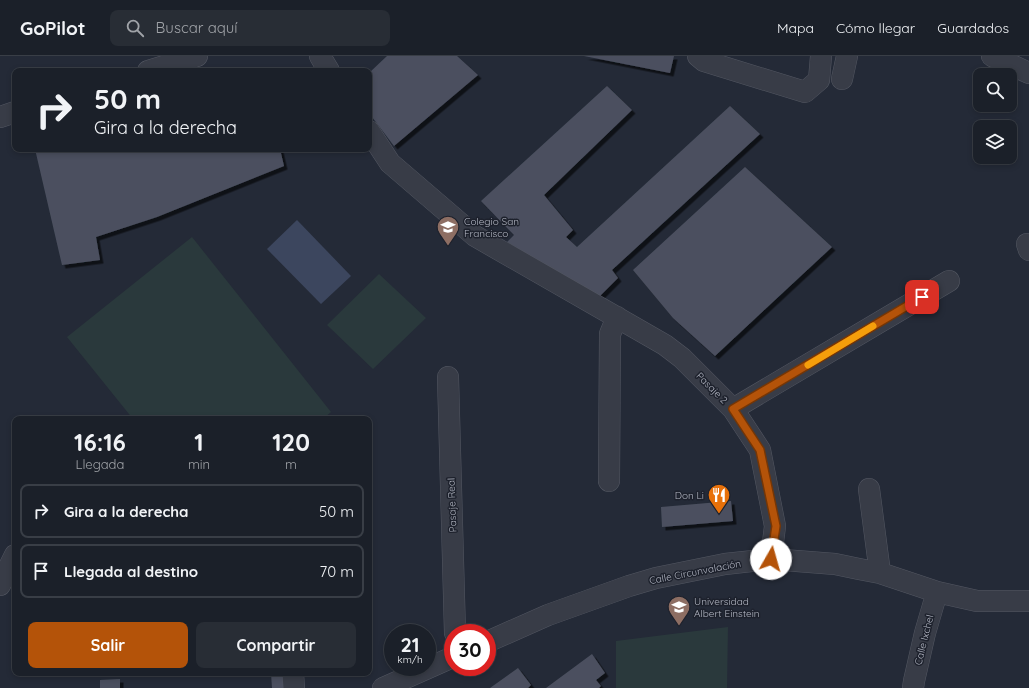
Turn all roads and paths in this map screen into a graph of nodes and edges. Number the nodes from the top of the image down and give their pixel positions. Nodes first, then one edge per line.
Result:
1 (197, 56) edge
2 (320, 56) edge
3 (698, 56) edge
4 (821, 56) edge
5 (847, 56) edge
6 (992, 56) edge
7 (158, 68) edge
8 (328, 68) edge
9 (1029, 72) edge
10 (842, 79) dead end
11 (12, 113) edge
12 (0, 117) edge
13 (372, 135) edge
14 (949, 281) dead end
15 (617, 317) junction
16 (448, 377) dead end
17 (733, 409) junction
18 (609, 481) dead end
19 (869, 489) dead end
20 (771, 559) junction
21 (12, 561) edge
22 (880, 573) junction
23 (0, 585) edge
24 (937, 592) junction
25 (1029, 601) edge
26 (455, 624) edge
27 (496, 638) edge
28 (444, 661) edge
29 (293, 676) edge
30 (294, 688) edge
31 (383, 688) edge
32 (913, 688) edge

1 - 7 street
2 - 8 street
3 - 4 street
5 - 10 street
6 - 9 street
11 - 12 street
13 - 15 street, Pasaje 2
14 - 17 street
15 - 17 street, Pasaje 2
15 - 18 street
16 - 26 street, Pasaje Real
17 - 20 street, Pasaje 2
19 - 22 street
20 - 22 street, Calle Circunvalación
20 - 27 street, Calle Circunvalación
21 - 23 street
22 - 24 street, Calle Circunvalación
24 - 25 street, Calle Circunvalación
24 - 32 street, Calle Ixchel
28 - 31 street
29 - 30 street

